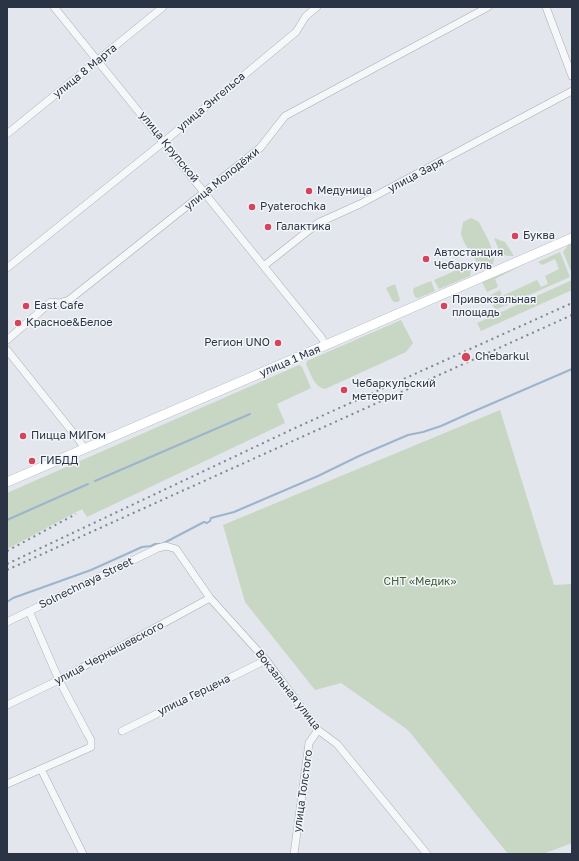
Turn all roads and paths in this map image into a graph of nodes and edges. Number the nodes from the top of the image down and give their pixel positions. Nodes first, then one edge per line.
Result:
1 (54, 7) edge
2 (163, 7) edge
3 (317, 7) edge
4 (488, 7) edge
5 (546, 7) edge
6 (98, 60) junction
7 (572, 76) edge
8 (572, 91) edge
9 (7, 134) edge
10 (164, 142) junction
11 (205, 192) junction
12 (572, 238) edge
13 (265, 265) junction
14 (7, 268) edge
15 (7, 340) edge
16 (326, 345) junction
17 (7, 350) edge
18 (84, 448) junction
19 (8, 478) edge
20 (166, 546) joint
21 (210, 598) junction
22 (29, 611) junction
23 (7, 622) edge
24 (266, 660) junction
25 (59, 680) junction
26 (7, 705) edge
27 (122, 730) dead end
28 (318, 730) junction
29 (41, 769) junction
30 (7, 784) edge
31 (83, 854) edge
32 (294, 854) edge
33 (427, 854) edge

1 - 6 street, улица Крупской
2 - 6 street, улица 8 Марта
3 - 10 street, улица Энгельса
4 - 11 street, улица Молодёжи
5 - 7 street
6 - 9 street, улица 8 Марта
6 - 10 street, улица Крупской
8 - 13 street, улица Заря
10 - 11 street, улица Крупской
10 - 14 street, улица Энгельса
11 - 13 street, улица Крупской
11 - 15 street, улица Молодёжи
12 - 16 main road, улица 1 Мая
13 - 16 street, улица Крупской
16 - 18 main road, улица 1 Мая
17 - 18 street
18 - 19 main road, улица 1 Мая
20 - 21 street, Вокзальная улица
20 - 22 street, Solnechnaya Street
21 - 24 street, Вокзальная улица
21 - 25 street, улица Чернышевского
22 - 23 street, Solnechnaya Street
22 - 25 street
24 - 27 street, улица Герцена
24 - 28 street, Вокзальная улица
25 - 26 street, улица Чернышевского
25 - 29 street
28 - 32 street, улица Толстого
28 - 33 street, Вокзальная улица
29 - 30 street
29 - 31 street

